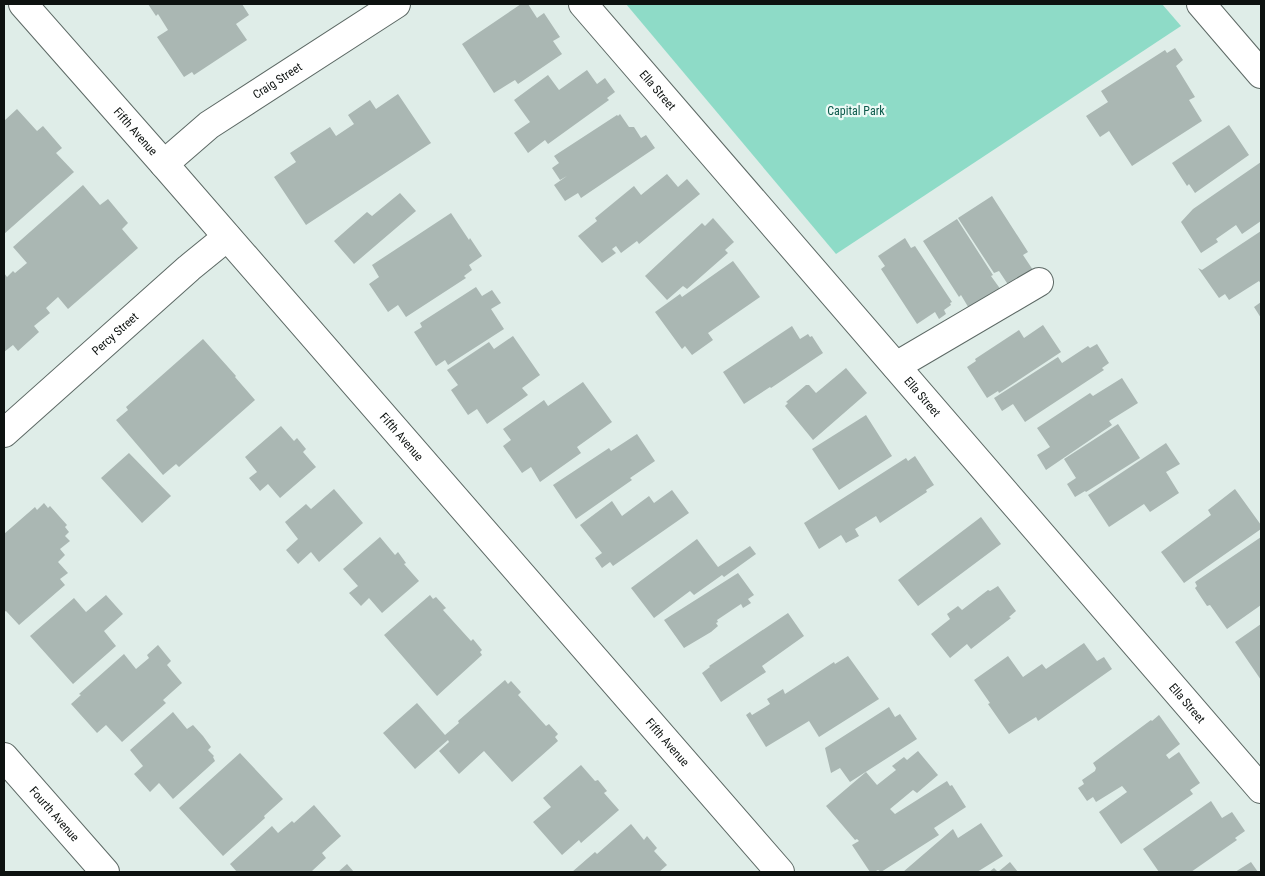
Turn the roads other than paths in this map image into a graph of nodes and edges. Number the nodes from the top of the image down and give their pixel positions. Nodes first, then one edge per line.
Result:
1 (22, 4) edge
2 (396, 4) edge
3 (583, 4) edge
4 (1201, 4) edge
5 (1261, 74) edge
6 (164, 164) junction
7 (227, 237) junction
8 (1038, 282) dead end
9 (896, 366) junction
10 (4, 432) edge
11 (4, 757) edge
12 (1261, 789) edge
13 (105, 872) edge
14 (780, 872) edge

1 - 6 street, Fifth Avenue
2 - 6 street, Craig Street
3 - 9 street, Ella Street
4 - 5 street
6 - 7 street, Fifth Avenue
7 - 10 street, Percy Street
7 - 14 street, Fifth Avenue
8 - 9 street
9 - 12 street, Ella Street
11 - 13 street, Fourth Avenue

